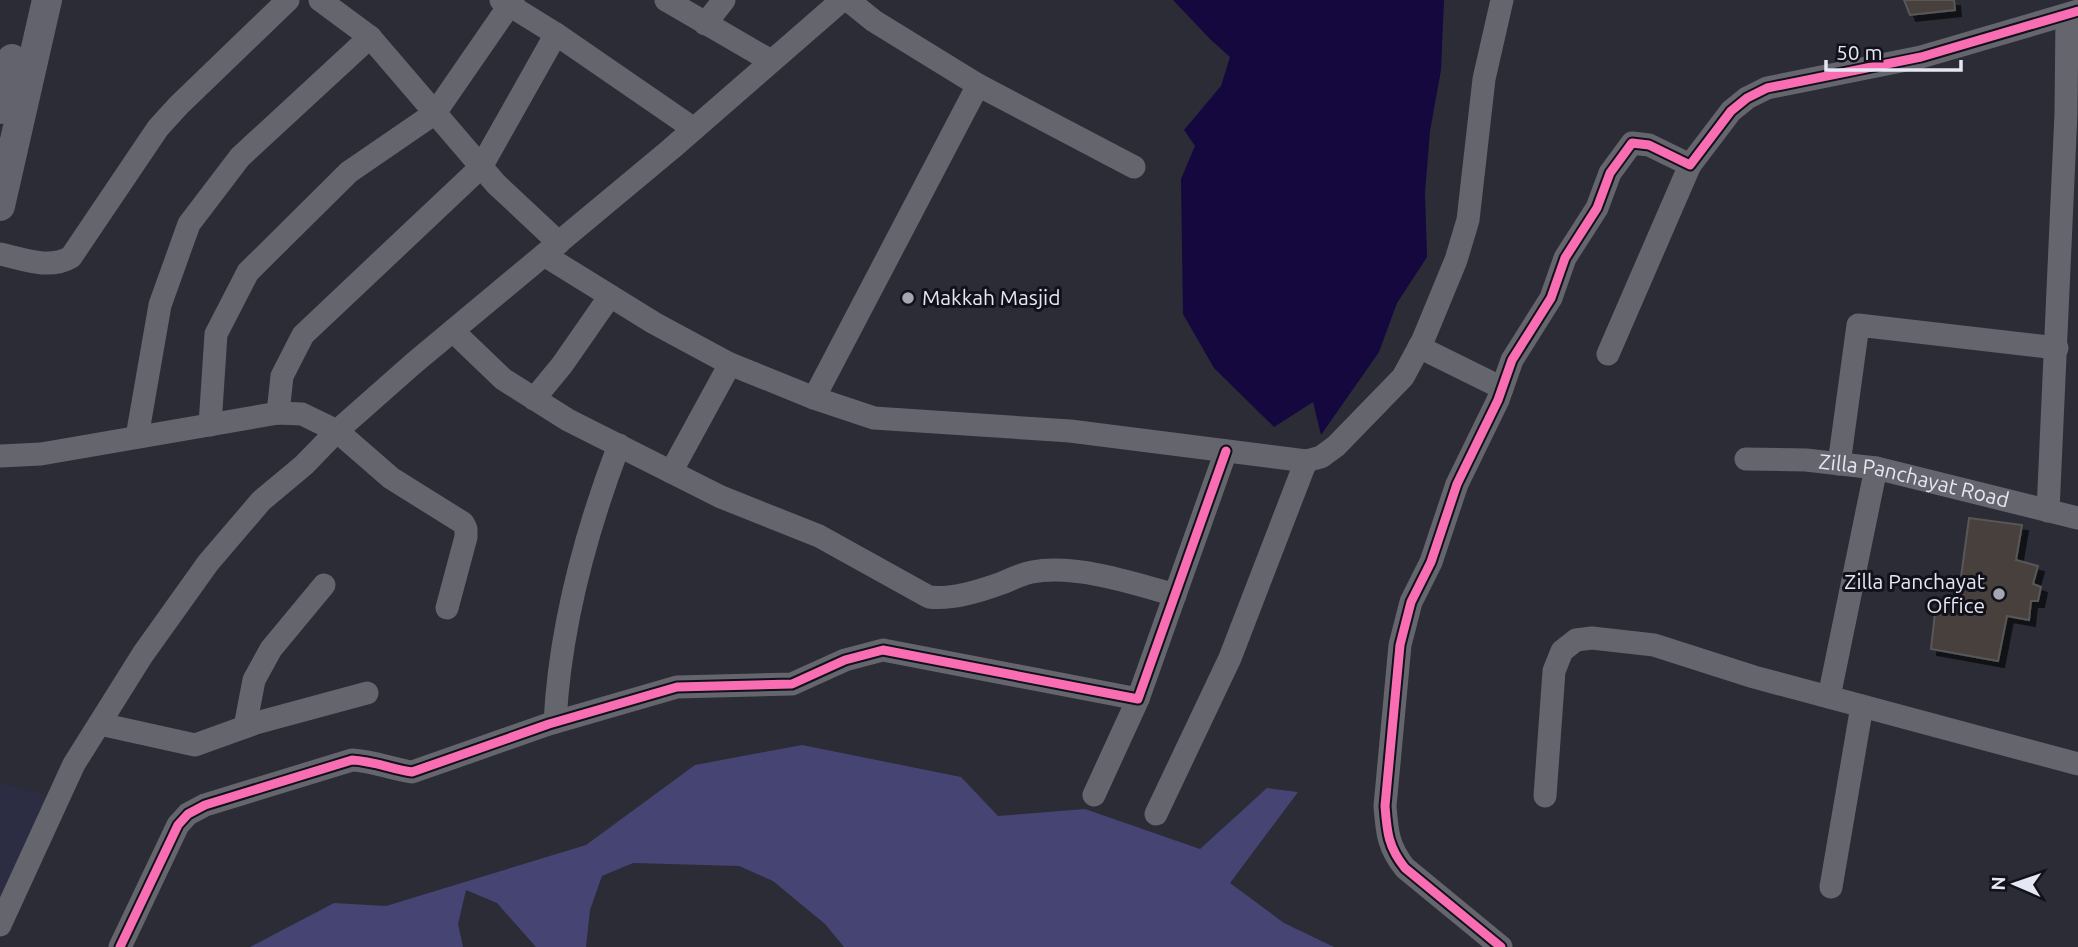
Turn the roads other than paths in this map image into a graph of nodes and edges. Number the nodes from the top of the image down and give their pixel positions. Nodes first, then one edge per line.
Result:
1 (28, 0) edge
2 (47, 0) edge
3 (288, 0) edge
4 (320, 0) edge
5 (666, 0) edge
6 (724, 0) edge
7 (842, 0) edge
8 (848, 0) edge
9 (1502, 0) edge
10 (508, 2) edge
11 (2072, 13) edge
12 (705, 24) junction
13 (556, 34) junction
14 (370, 37) junction
15 (771, 61) junction
16 (978, 85) junction
17 (0, 109) edge
18 (435, 113) junction
19 (2072, 113) edge
20 (694, 129) junction
21 (1690, 165) junction
22 (481, 167) junction
23 (1134, 167) dead end
24 (2070, 169) edge
25 (0, 206) edge
26 (552, 249) junction
27 (0, 254) edge
28 (610, 296) junction
29 (453, 331) junction
30 (1419, 347) junction
31 (2057, 348) junction
32 (1608, 354) dead end
33 (730, 363) junction
34 (1502, 388) junction
35 (814, 398) junction
36 (534, 399) junction
37 (278, 413) junction
38 (210, 425) junction
39 (337, 431) junction
40 (137, 437) junction
41 (619, 446) junction
42 (1226, 451) junction
43 (0, 456) edge
44 (1746, 458) dead end
45 (1306, 461) junction
46 (1839, 464) junction
47 (1877, 468) junction
48 (671, 472) junction
49 (2048, 511) junction
50 (2078, 518) edge
51 (324, 586) dead end
52 (1175, 595) junction
53 (447, 608) dead end
54 (367, 693) dead end
55 (1829, 697) junction
56 (1138, 699) junction
57 (1862, 706) junction
58 (555, 722) junction
59 (100, 724) junction
60 (245, 727) junction
61 (2078, 764) edge
62 (1094, 795) dead end
63 (1545, 796) dead end
64 (1156, 814) dead end
65 (1831, 887) dead end
66 (0, 925) edge
67 (120, 947) edge
68 (1501, 947) edge

1 - 17 main road
2 - 25 main road
3 - 27 street
4 - 14 street
5 - 12 street
6 - 12 street
7 - 15 street
8 - 16 street
9 - 30 street
10 - 13 street
10 - 18 street
11 - 19 street
11 - 21 street
12 - 15 street
13 - 20 street
13 - 22 street
14 - 18 street
14 - 40 street
15 - 20 street
16 - 23 street
16 - 35 street
18 - 22 street
18 - 38 street
19 - 24 street
20 - 26 street
21 - 32 street
21 - 34 street
22 - 26 street
22 - 37 street
24 - 31 street
26 - 28 street
26 - 29 street
28 - 33 street
28 - 36 street
29 - 36 street
29 - 39 street
30 - 34 street
30 - 45 street
31 - 46 street
31 - 49 street
33 - 35 street
33 - 48 street
34 - 68 street
35 - 42 street
36 - 41 street
37 - 38 street
37 - 39 street
38 - 40 street
39 - 53 street
39 - 59 street
40 - 43 street
41 - 48 street
41 - 58 street
42 - 45 street
42 - 52 street
44 - 46 street, Zilla Panchayat Road
45 - 64 street
46 - 47 street, Zilla Panchayat Road
47 - 49 street, Zilla Panchayat Road
47 - 55 street
48 - 52 street
49 - 50 street, Zilla Panchayat Road
51 - 60 street
52 - 56 street
54 - 60 street
55 - 57 street
55 - 63 street
56 - 58 street
56 - 62 street
57 - 61 street
57 - 65 street
58 - 67 street
59 - 60 street
59 - 66 street

